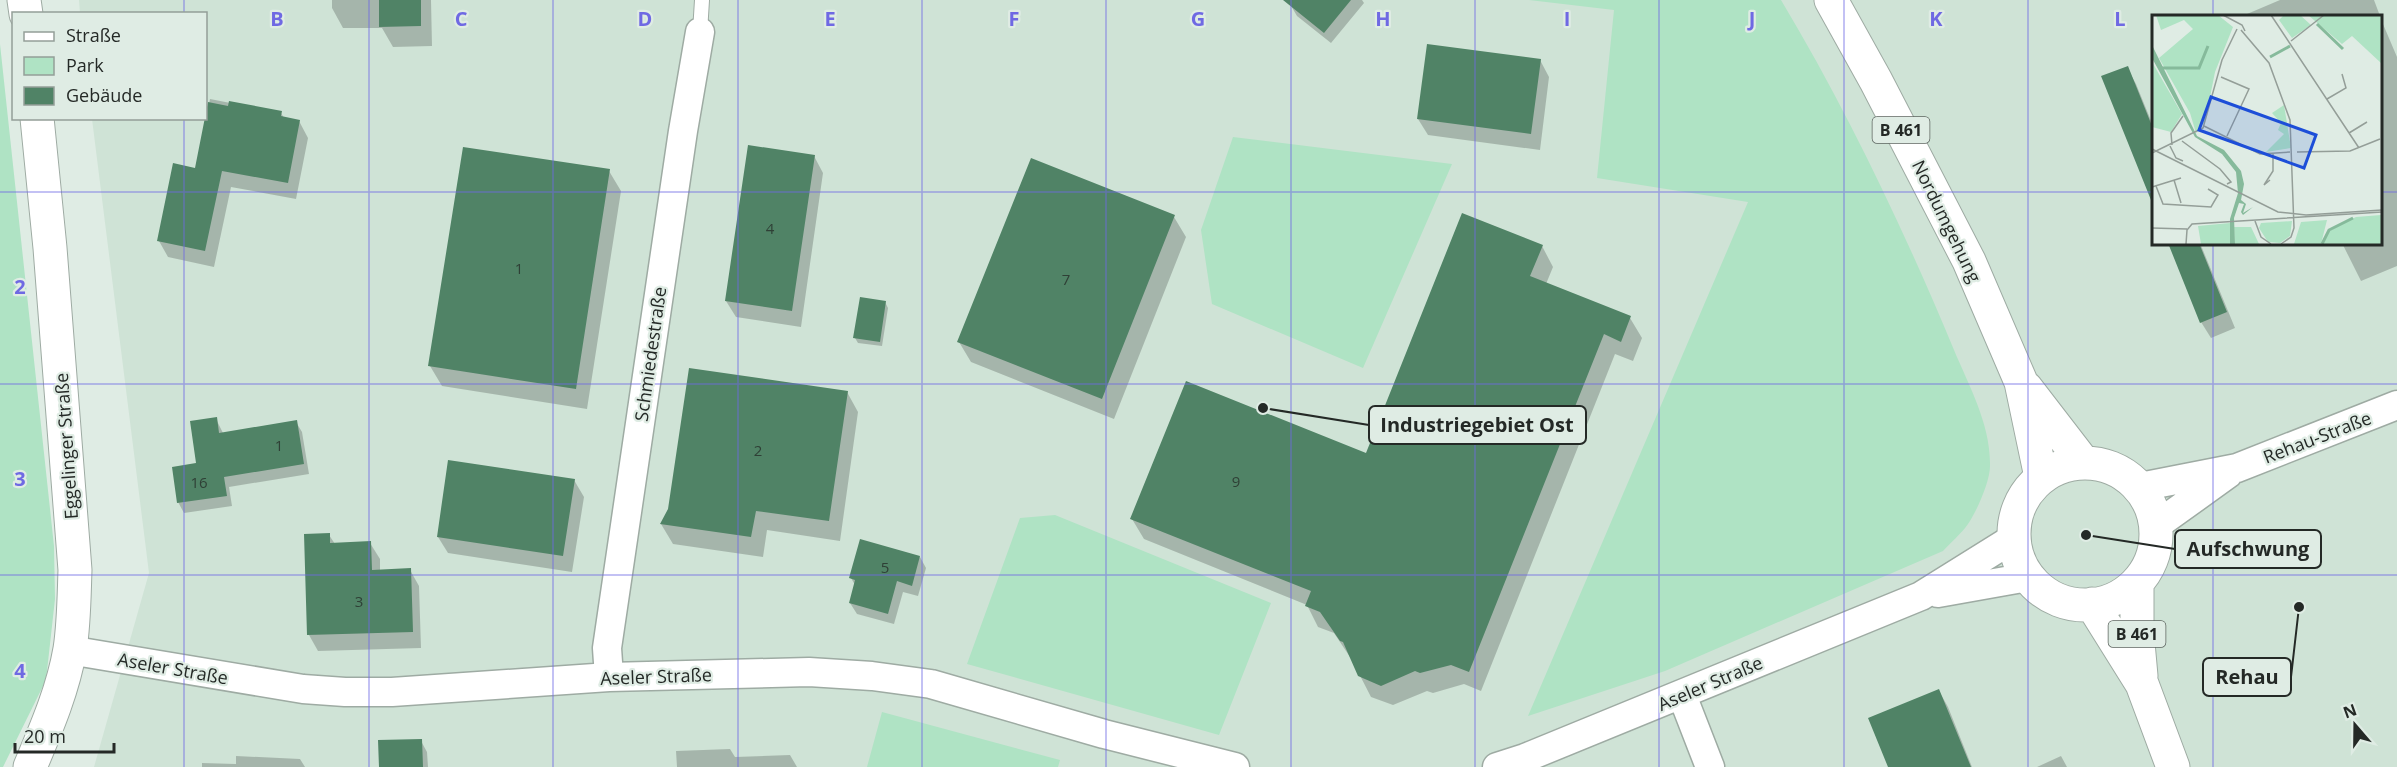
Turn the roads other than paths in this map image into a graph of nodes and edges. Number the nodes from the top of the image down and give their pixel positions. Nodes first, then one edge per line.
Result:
1 (702, 0) edge
2 (1831, 0) edge
3 (700, 32) joint
4 (37, 120) edge
5 (2021, 382) junction
6 (2397, 405) edge
7 (2083, 462) junction
8 (2237, 468) junction
9 (2041, 477) junction
10 (2140, 488) junction
11 (2157, 525) junction
12 (2014, 538) junction
13 (2028, 577) junction
14 (2137, 583) junction
15 (1921, 596) junction
16 (2092, 604) junction
17 (69, 650) junction
18 (609, 677) junction
19 (2142, 684) junction
20 (1682, 694) junction
21 (30, 767) edge
22 (1235, 767) edge
23 (1497, 767) edge
24 (1710, 767) edge
25 (2173, 767) edge

1 - 3 lane
2 - 5 main road, Nordumgehung / B 461
3 - 18 street, Schmiedestraße
4 - 17 main road, Eggelinger Straße
5 - 7 main road, Nordumgehung / B 461
5 - 9 main road, Nordumgehung / B 461
6 - 8 street, Rehau-Straße
7 - 9 main road
7 - 10 main road
8 - 10 street, Rehau-Straße
8 - 11 street, Rehau-Straße
9 - 12 main road
10 - 11 main road
11 - 14 main road
12 - 13 main road
12 - 15 street, Aseler Straße
13 - 15 street, Aseler Straße
13 - 16 main road
14 - 16 main road
14 - 19 main road, B 461
15 - 20 street, Aseler Straße
16 - 19 main road, B 461
17 - 18 street, Aseler Straße
17 - 21 main road, Eggelinger Straße
18 - 22 street, Aseler Straße
19 - 25 main road, B 461
20 - 23 street, Aseler Straße
20 - 24 street

